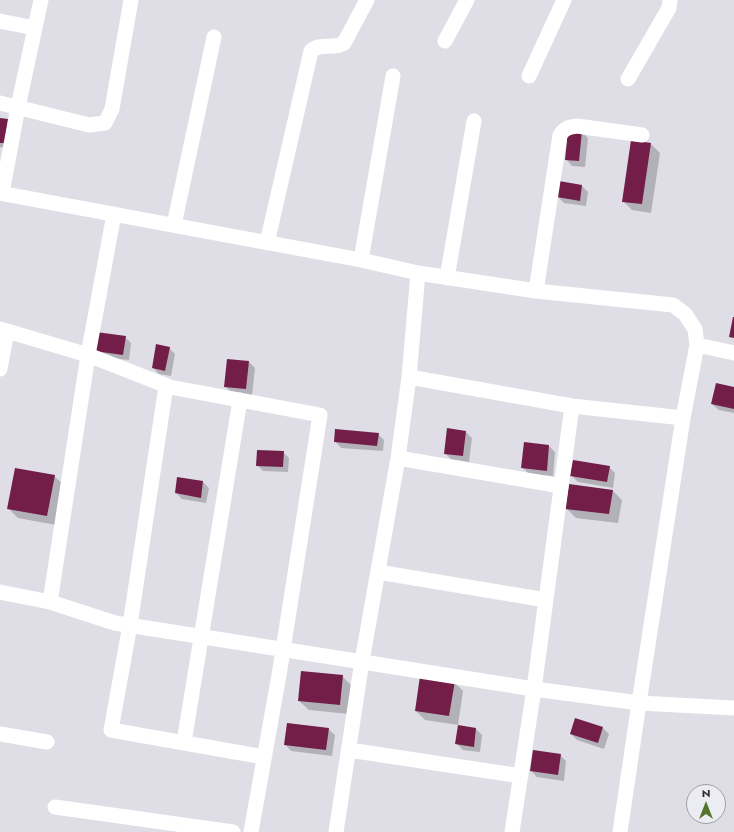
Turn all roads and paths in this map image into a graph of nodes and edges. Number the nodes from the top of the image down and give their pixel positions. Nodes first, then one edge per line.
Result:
1 (41, 0) edge
2 (131, 0) edge
3 (367, 0) edge
4 (467, 0) edge
5 (564, 0) edge
6 (670, 0) edge
7 (0, 21) edge
8 (35, 28) junction
9 (214, 37) dead end
10 (445, 42) dead end
11 (393, 76) dead end
12 (529, 76) dead end
13 (628, 79) dead end
14 (0, 103) edge
15 (18, 107) junction
16 (474, 121) dead end
17 (642, 135) dead end
18 (1, 193) edge
19 (114, 214) junction
20 (174, 225) junction
21 (267, 243) junction
22 (361, 260) junction
23 (418, 273) junction
24 (447, 278) junction
25 (536, 291) junction
26 (3, 330) edge
27 (696, 345) junction
28 (734, 353) edge
29 (88, 355) junction
30 (0, 369) edge
31 (409, 377) junction
32 (166, 386) junction
33 (240, 400) junction
34 (572, 406) junction
35 (683, 418) junction
36 (398, 458) junction
37 (561, 486) junction
38 (378, 572) junction
39 (0, 592) edge
40 (546, 600) junction
41 (50, 602) junction
42 (130, 625) junction
43 (202, 636) junction
44 (283, 648) junction
45 (362, 661) junction
46 (534, 689) junction
47 (639, 702) junction
48 (734, 708) edge
49 (0, 734) edge
50 (47, 742) dead end
51 (184, 742) junction
52 (349, 750) junction
53 (264, 757) junction
54 (521, 776) junction
55 (55, 807) dead end
56 (165, 827) edge
57 (233, 832) edge
58 (251, 832) edge
59 (336, 832) edge
60 (512, 832) edge
61 (620, 832) edge

1 - 8 street
2 - 15 street
3 - 21 street
4 - 10 street
5 - 12 street
6 - 13 street
7 - 8 street
8 - 15 street
9 - 20 street
11 - 22 street
14 - 15 street
15 - 18 street
16 - 24 street
17 - 25 street
18 - 19 street
19 - 20 street
19 - 29 street
20 - 21 street
21 - 22 street
22 - 23 street
23 - 24 street
23 - 31 street
24 - 25 street
25 - 27 street
26 - 29 street
26 - 30 street
27 - 28 street
27 - 35 street
29 - 32 street
29 - 41 street
31 - 34 street
31 - 36 street
32 - 33 street
32 - 42 street
33 - 43 street
33 - 44 street
34 - 35 street
34 - 37 street
35 - 47 street
36 - 37 street
36 - 38 street
37 - 40 street
38 - 40 street
38 - 45 street
39 - 41 street
40 - 46 street
41 - 42 street
42 - 43 street
42 - 51 street
43 - 44 street
43 - 51 street
44 - 45 street
44 - 53 street
45 - 46 street
45 - 52 street
46 - 47 street
46 - 54 street
47 - 48 street
47 - 61 street
49 - 50 street
51 - 53 street
52 - 54 street
52 - 59 street
53 - 58 street
54 - 60 street
55 - 56 street
56 - 57 street

